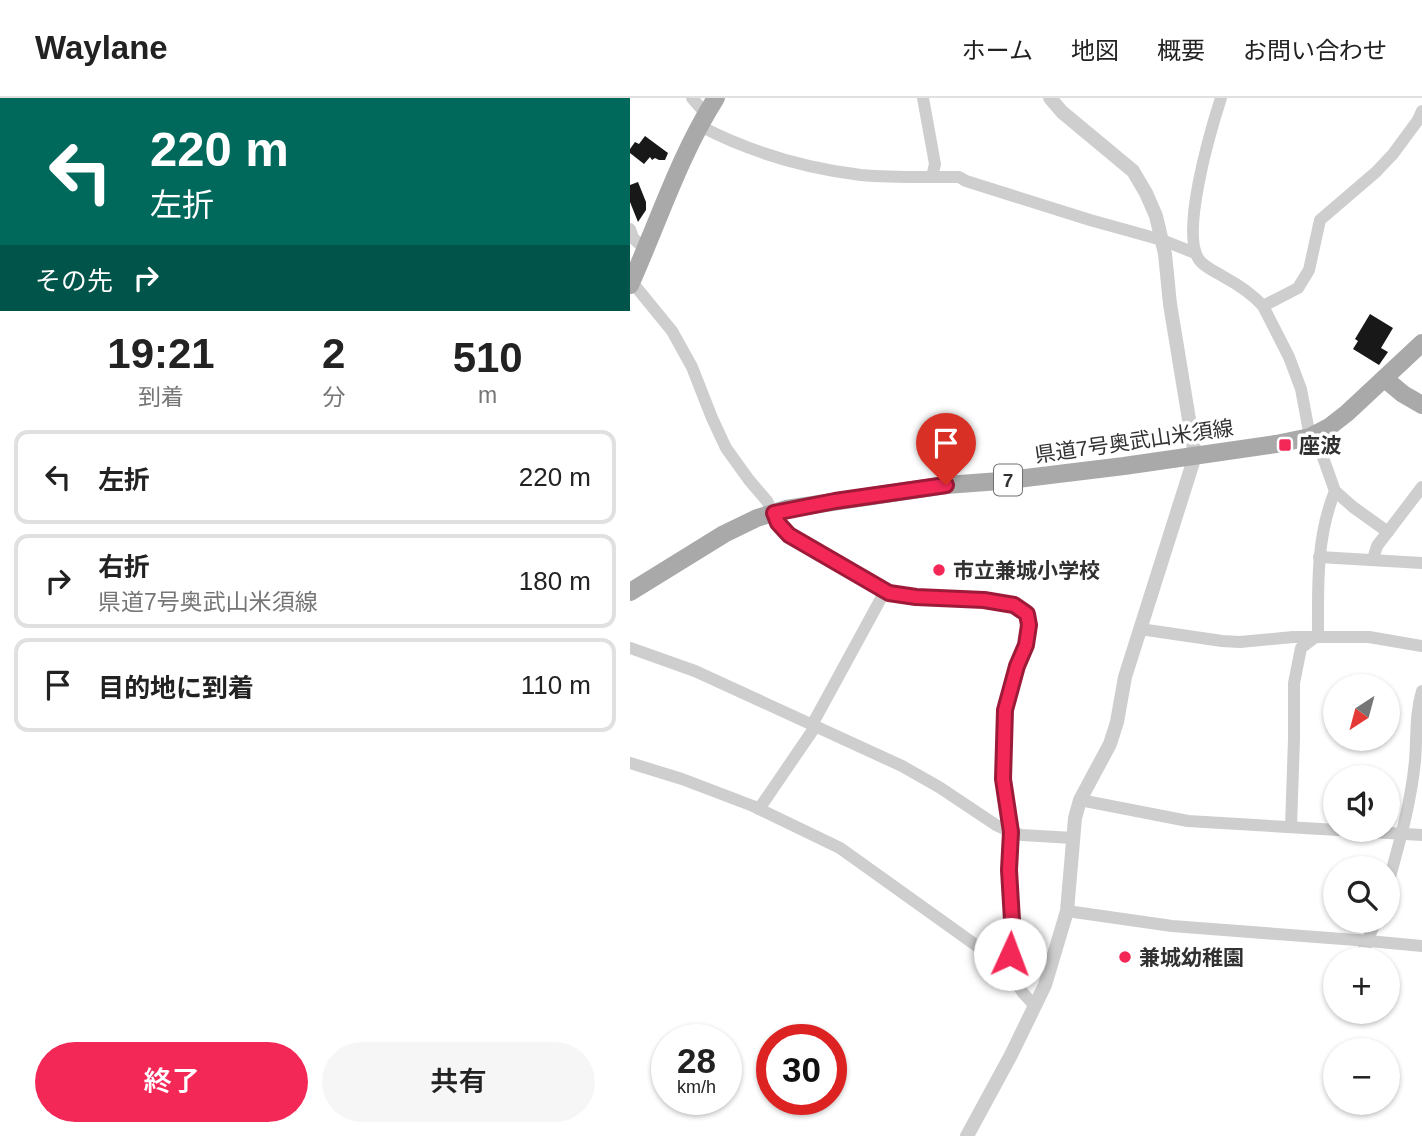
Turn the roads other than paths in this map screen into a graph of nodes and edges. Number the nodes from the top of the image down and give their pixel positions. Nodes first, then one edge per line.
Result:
1 (692, 98) edge
2 (716, 98) edge
3 (923, 98) edge
4 (1050, 98) edge
5 (1221, 98) edge
6 (1422, 111) edge
7 (703, 120) junction
8 (932, 177) junction
9 (630, 229) edge
10 (1162, 240) junction
11 (645, 249) junction
12 (1195, 253) junction
13 (631, 284) edge
14 (1263, 306) junction
15 (1422, 343) edge
16 (1385, 379) junction
17 (1422, 405) edge
18 (1312, 436) junction
19 (1195, 456) junction
20 (1422, 487) edge
21 (1335, 491) junction
22 (774, 513) junction
23 (1388, 532) junction
24 (1319, 557) junction
25 (1373, 559) junction
26 (1422, 563) edge
27 (885, 590) junction
28 (630, 592) edge
29 (1140, 629) junction
30 (1318, 636) junction
31 (1422, 646) edge
32 (630, 648) edge
33 (1422, 691) edge
34 (813, 726) junction
35 (630, 763) edge
36 (1080, 800) junction
37 (759, 809) junction
38 (1291, 827) junction
39 (1011, 832) junction
40 (1401, 834) junction
41 (1422, 835) edge
42 (1073, 838) junction
43 (1395, 856) edge
44 (1067, 911) junction
45 (1371, 933) edge
46 (1368, 941) junction
47 (1422, 946) edge
48 (1365, 947) edge
49 (1005, 966) junction
50 (1035, 1006) junction
51 (967, 1136) edge

1 - 7 street
2 - 7 main road
3 - 8 street
4 - 10 street
5 - 12 street
6 - 14 street
7 - 8 street
7 - 11 main road
8 - 10 street
9 - 11 street
10 - 12 street
10 - 19 street
11 - 13 main road
12 - 14 street
13 - 22 street
14 - 18 street
15 - 16 main road, 県道7号奥武山米須線 / 7
16 - 17 main road
16 - 18 main road, 県道7号奥武山米須線 / 7
18 - 19 main road, 県道7号奥武山米須線 / 7
18 - 21 street
19 - 22 main road, 県道7号奥武山米須線 / 7
19 - 29 street
20 - 23 street
21 - 23 street
21 - 24 street
22 - 27 street
22 - 28 main road, 県道7号奥武山米須線 / 7
23 - 25 street
24 - 25 street
24 - 30 street
25 - 26 street
27 - 34 street
27 - 39 street
29 - 30 street
29 - 36 street
30 - 31 street
30 - 38 street
32 - 34 street
33 - 40 street
34 - 37 street
34 - 39 street
35 - 37 street
36 - 38 street
36 - 42 street
37 - 49 street
38 - 40 street
39 - 42 street
39 - 49 street
40 - 41 street
40 - 43 street
42 - 44 street
44 - 46 street
44 - 50 street
45 - 46 street
46 - 47 street
46 - 48 street
49 - 50 street
50 - 51 street

